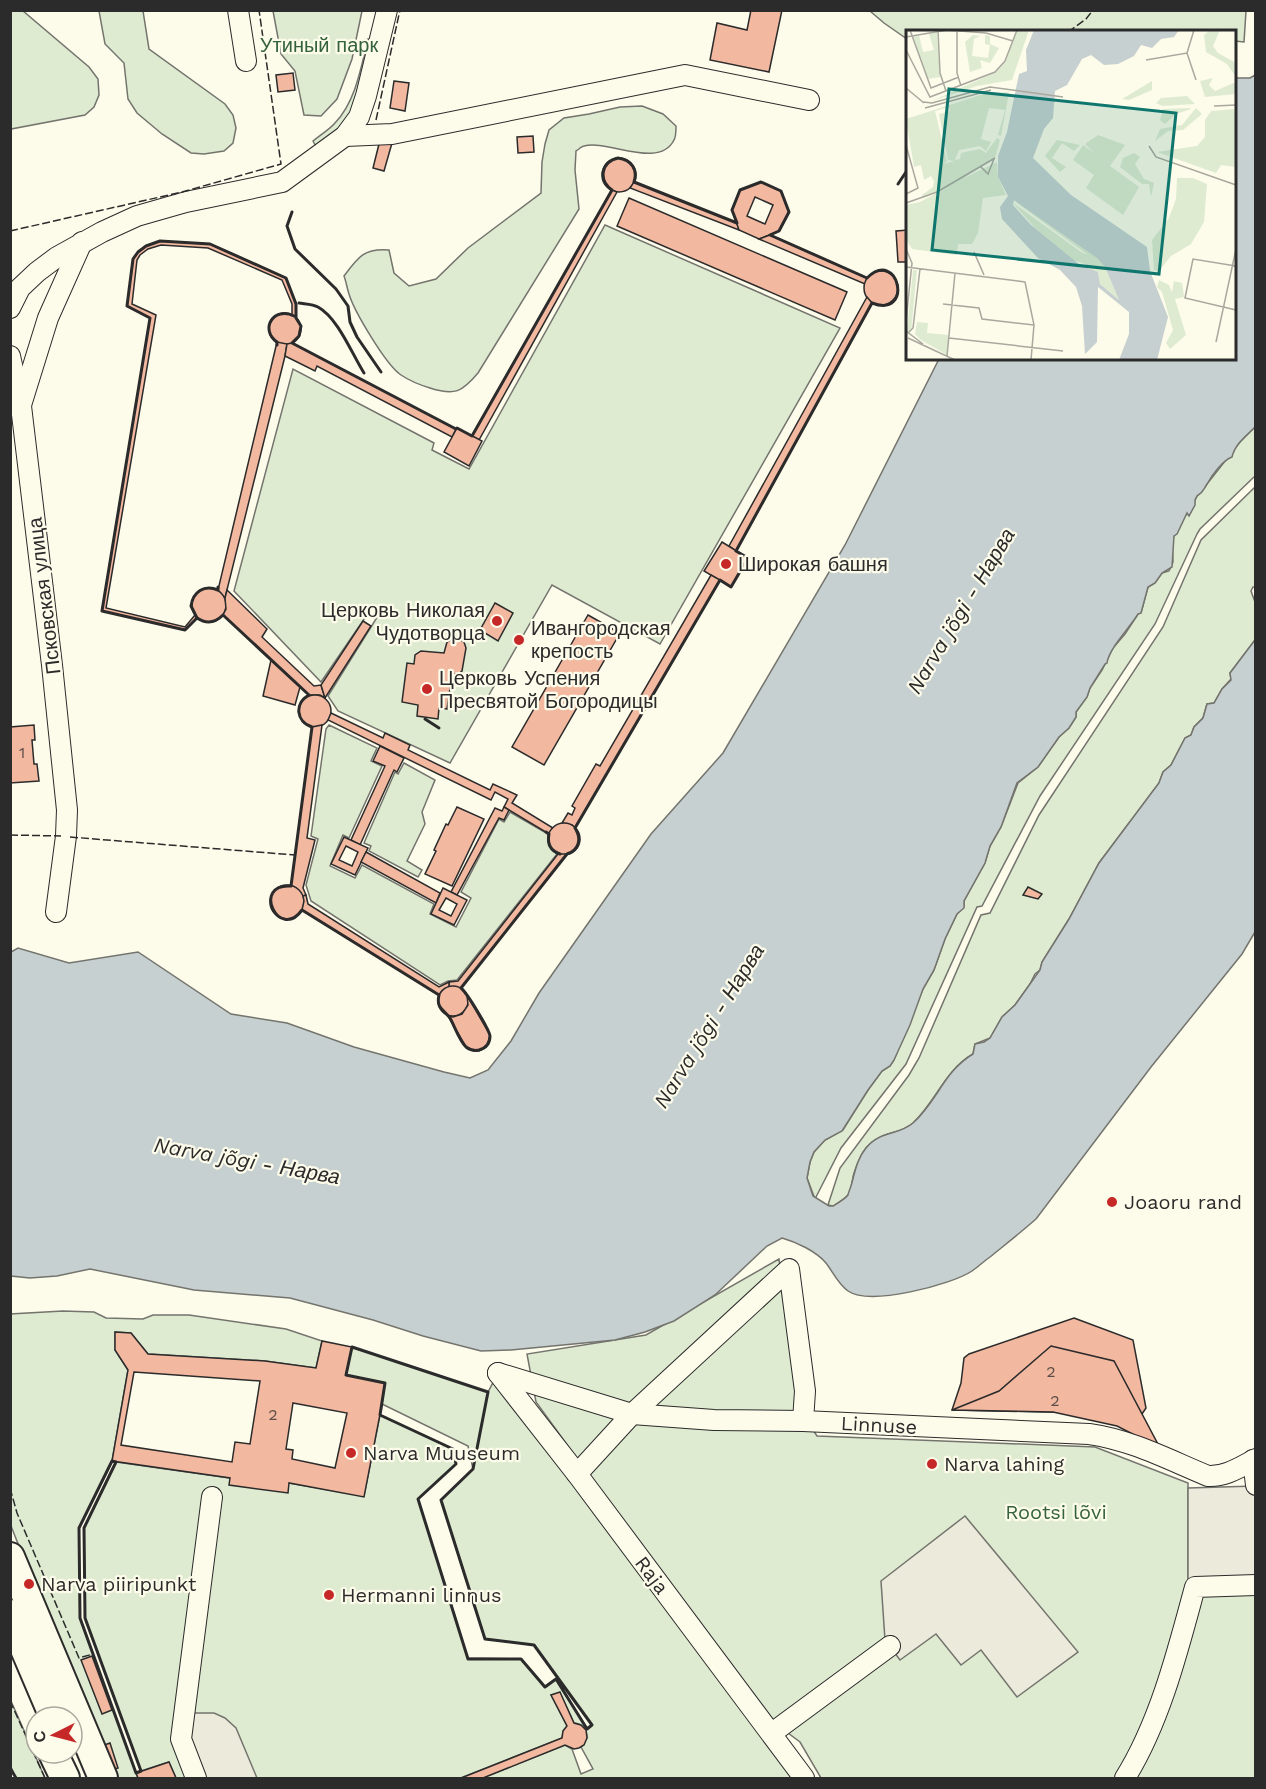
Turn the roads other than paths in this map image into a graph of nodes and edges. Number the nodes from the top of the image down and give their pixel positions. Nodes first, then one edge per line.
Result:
1 (238, 10) edge
2 (387, 10) edge
3 (246, 61) dead end
4 (809, 100) dead end
5 (345, 136) junction
6 (82, 242) junction
7 (10, 308) edge
8 (10, 356) edge
9 (21, 406) junction
10 (56, 912) dead end
11 (498, 1373) joint
12 (632, 1414) junction
13 (803, 1421) junction
14 (1254, 1459) edge
15 (578, 1474) junction
16 (1256, 1485) edge
17 (212, 1497) dead end
18 (10, 1557) edge
19 (1256, 1585) edge
20 (10, 1614) edge
21 (890, 1646) dead end
22 (10, 1655) edge
23 (32, 1705) edge
24 (49, 1705) edge
25 (771, 1733) junction
26 (59, 1765) edge
27 (76, 1765) edge
28 (65, 1779) edge
29 (82, 1779) edge
30 (103, 1779) edge
31 (196, 1779) edge
32 (804, 1779) edge
33 (1125, 1779) edge

1 - 3 street
2 - 5 street
4 - 5 street
5 - 6 street
6 - 7 street
6 - 9 street
8 - 9 street, Псковская улица
9 - 10 street, Псковская улица
11 - 12 street, Linnuse
11 - 15 street, Raja
12 - 13 street, Linnuse
12 - 13 street
12 - 15 street
13 - 14 street, Linnuse
14 - 16 street
15 - 25 street, Raja
17 - 31 street
18 - 30 highway
19 - 33 street
20 - 24 highway
21 - 25 street
22 - 23 highway
25 - 32 street, Raja
26 - 28 highway
27 - 29 highway

